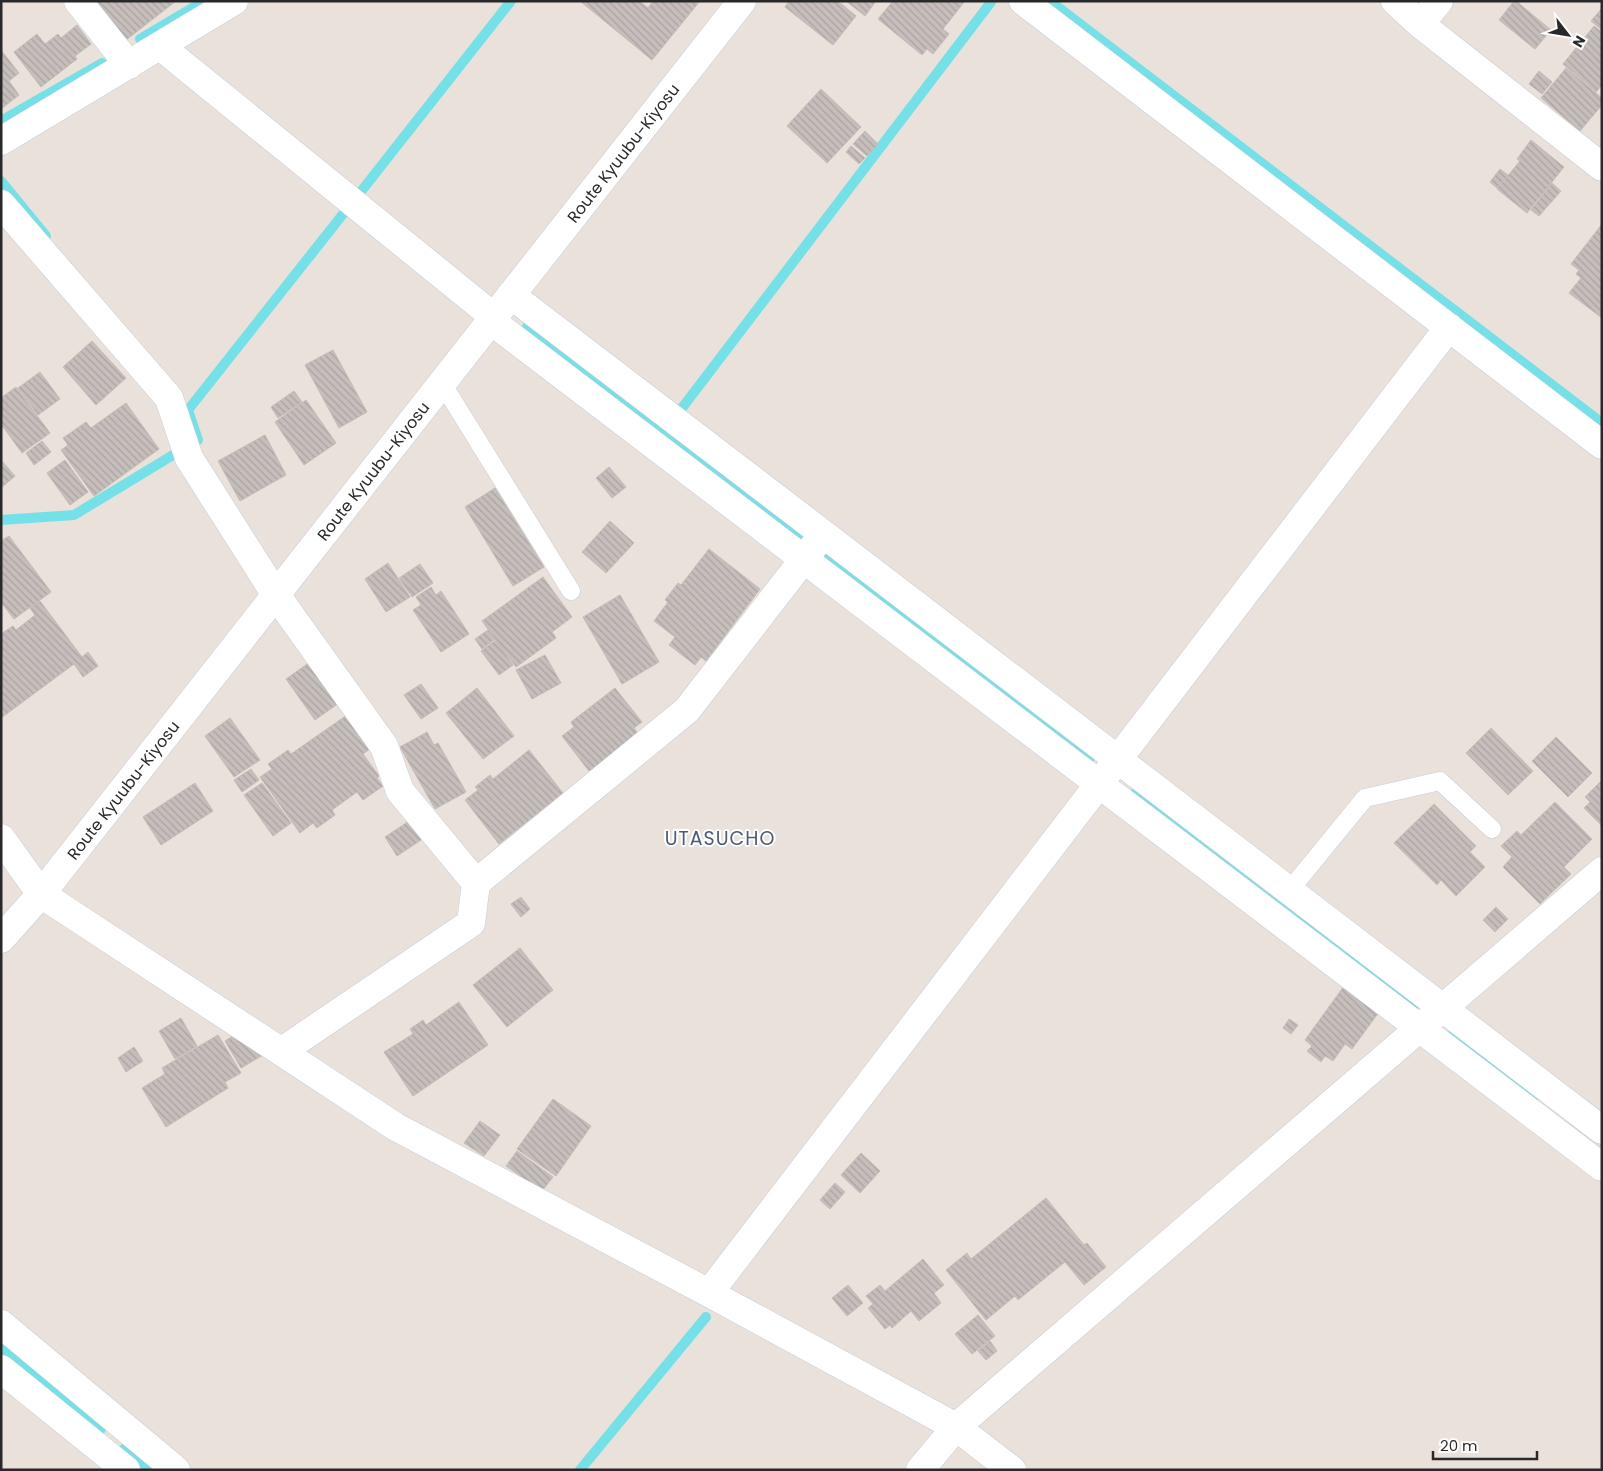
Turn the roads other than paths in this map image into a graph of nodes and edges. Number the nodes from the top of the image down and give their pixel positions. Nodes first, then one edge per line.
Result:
1 (78, 1) edge
2 (234, 1) edge
3 (742, 1) edge
4 (1023, 1) edge
5 (1395, 1) edge
6 (1439, 1) edge
7 (1420, 24) junction
8 (160, 46) junction
9 (129, 65) junction
10 (1, 141) edge
11 (1602, 167) edge
12 (1, 204) edge
13 (511, 295) junction
14 (492, 319) junction
15 (1449, 327) junction
16 (442, 383) junction
17 (1602, 444) edge
18 (823, 534) junction
19 (804, 559) junction
20 (571, 591) dead end
21 (276, 595) junction
22 (1118, 760) junction
23 (1099, 784) junction
24 (1492, 829) dead end
25 (1, 838) edge
26 (1602, 872) edge
27 (476, 883) junction
28 (1289, 891) junction
29 (41, 894) junction
30 (1, 939) edge
31 (1442, 1008) junction
32 (1420, 1028) junction
33 (282, 1051) junction
34 (1602, 1130) edge
35 (1602, 1167) edge
36 (709, 1293) junction
37 (1, 1324) edge
38 (1, 1369) edge
39 (956, 1427) junction
40 (127, 1429) junction
41 (108, 1464) edge
42 (176, 1470) edge
43 (920, 1470) edge
44 (1012, 1470) edge

1 - 9 street
2 - 8 street
3 - 13 street, Route Kyuubu-Kiyosu
4 - 15 street
5 - 7 street
6 - 7 street
7 - 11 street
8 - 9 street
8 - 14 street
9 - 10 street
12 - 21 street
13 - 14 street, Route Kyuubu-Kiyosu
13 - 18 street
14 - 16 street, Route Kyuubu-Kiyosu
14 - 19 street
15 - 17 street
15 - 22 street
16 - 20 lane
16 - 21 street, Route Kyuubu-Kiyosu
18 - 19 street
18 - 22 street
19 - 23 street
19 - 27 street
21 - 27 street
21 - 29 street, Route Kyuubu-Kiyosu
22 - 23 street
22 - 28 street
23 - 32 street
23 - 36 street
24 - 28 lane
25 - 29 street
26 - 31 street
27 - 33 street
28 - 31 street
29 - 30 street, Route Kyuubu-Kiyosu
29 - 33 street
31 - 32 street
31 - 34 street
32 - 35 street
32 - 39 street
33 - 36 street
36 - 39 street
37 - 40 street
38 - 41 street
39 - 43 street
39 - 44 street
40 - 41 street
40 - 42 street

